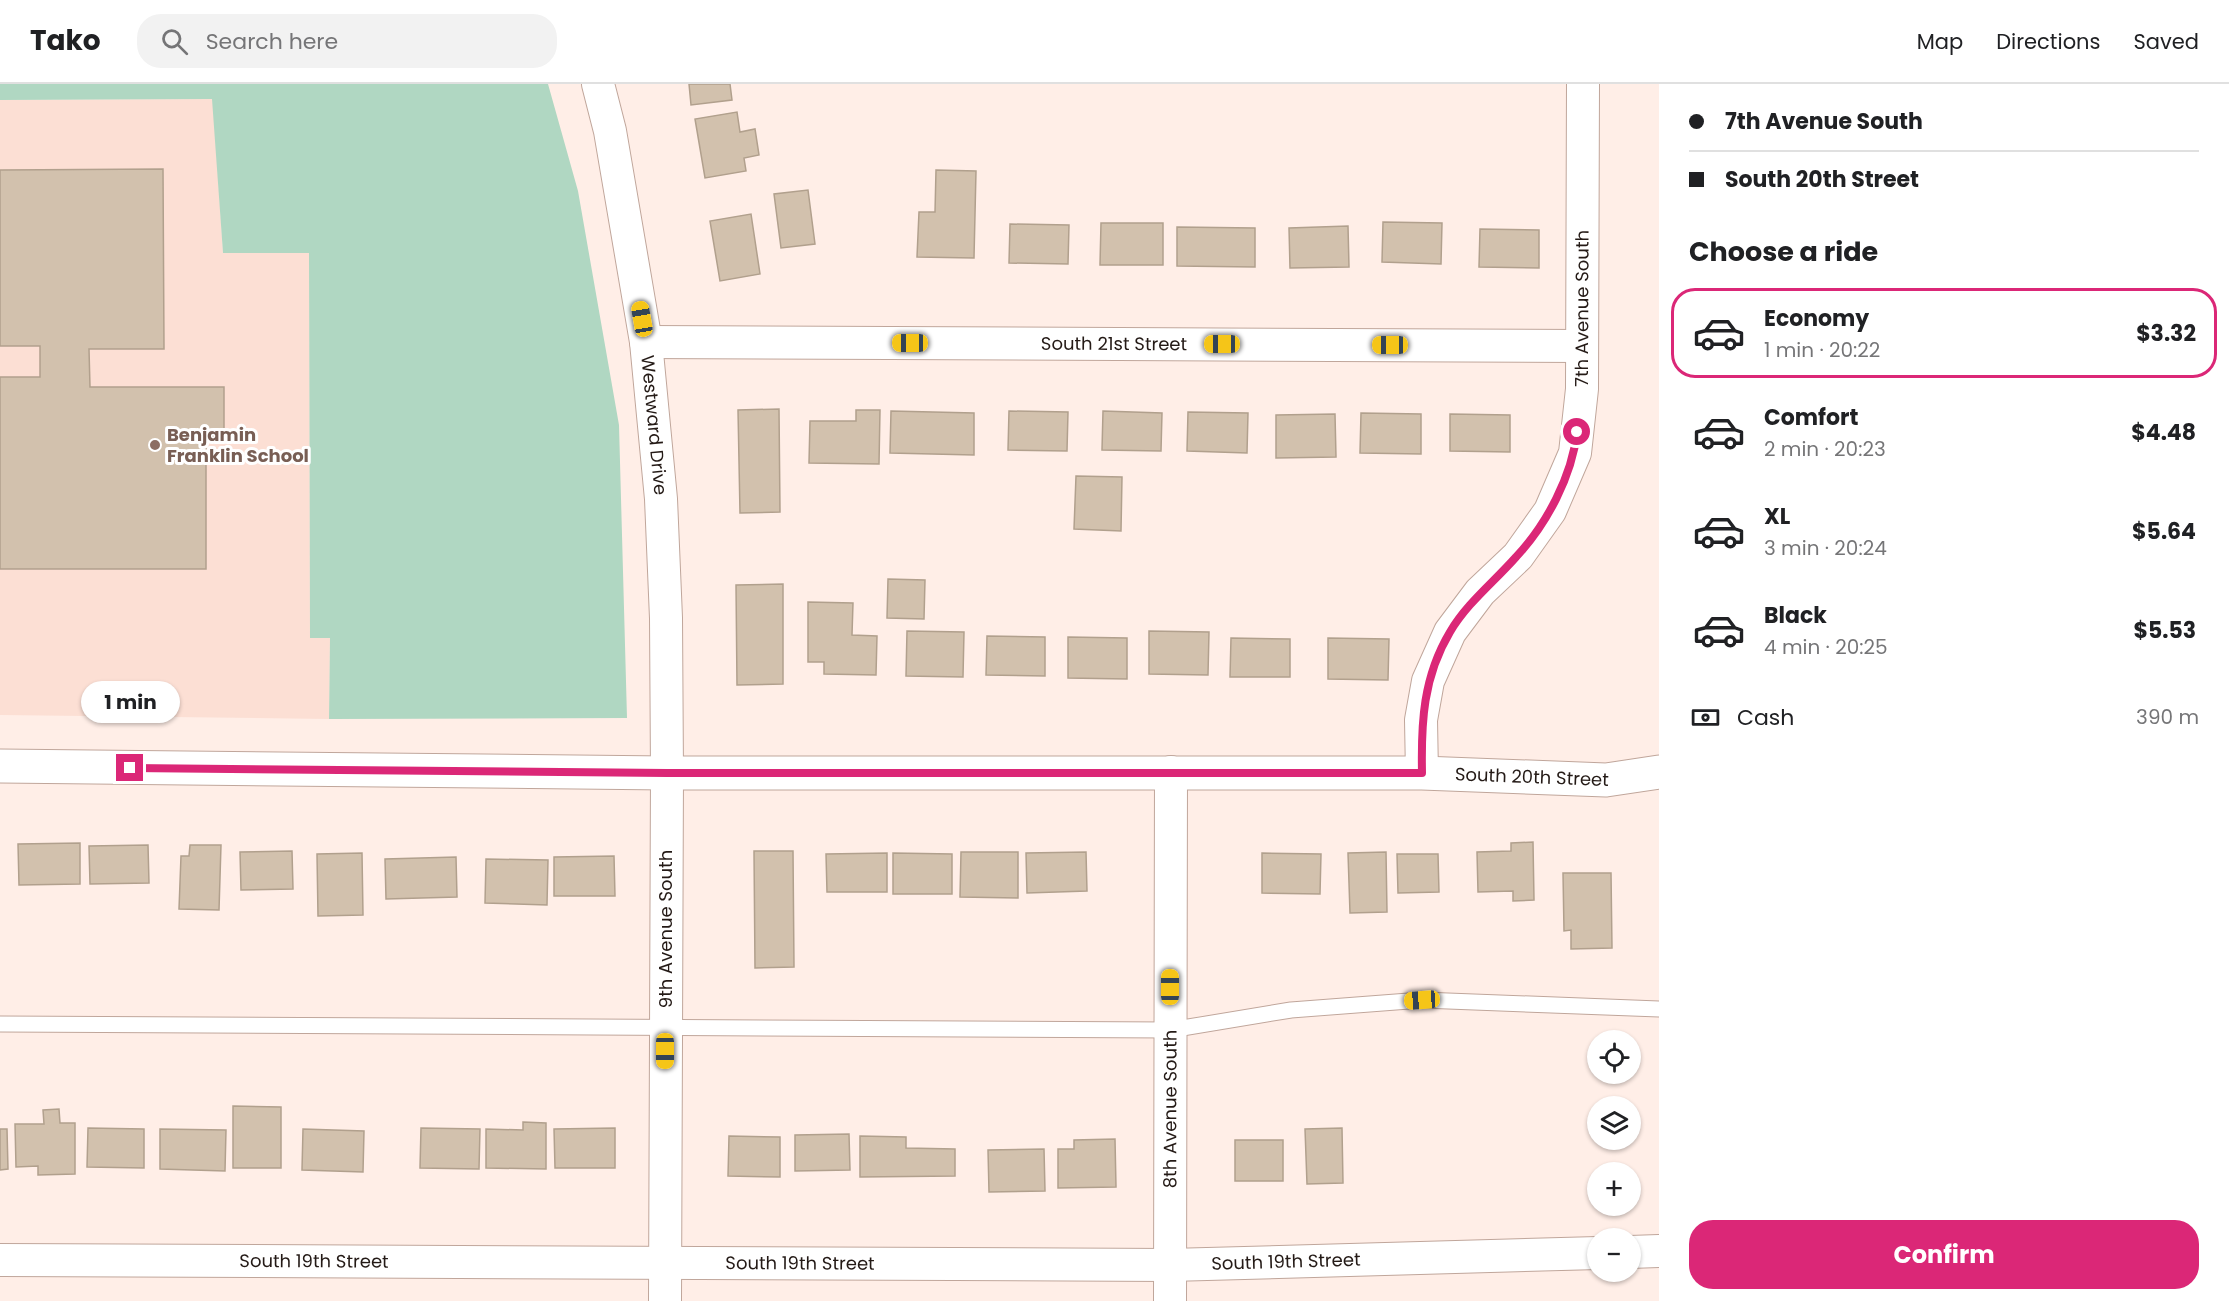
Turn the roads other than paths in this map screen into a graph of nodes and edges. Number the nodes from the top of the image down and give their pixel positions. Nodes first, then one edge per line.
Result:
1 (598, 84) edge
2 (1583, 84) edge
3 (646, 342) junction
4 (1581, 346) junction
5 (0, 766) edge
6 (1171, 772) junction
7 (1659, 772) edge
8 (667, 773) junction
9 (1422, 773) junction
10 (1659, 1009) edge
11 (0, 1024) edge
12 (666, 1028) junction
13 (1170, 1030) junction
14 (1659, 1251) edge
15 (1641, 1252) edge
16 (1587, 1253) edge
17 (0, 1260) edge
18 (665, 1263) junction
19 (1170, 1265) junction
20 (664, 1301) edge
21 (1170, 1301) edge

1 - 3 street, Westward Drive
2 - 4 street, 7th Avenue South
3 - 4 street, South 21st Street
3 - 8 street, Westward Drive
4 - 9 street, 7th Avenue South
5 - 8 street, South 20th Street
6 - 8 street, South 20th Street
6 - 9 street, South 20th Street
6 - 13 street, 8th Avenue South
7 - 9 street, South 20th Street
8 - 12 street, 9th Avenue South
10 - 13 lane
11 - 12 lane
12 - 13 lane
12 - 18 street, 9th Avenue South
13 - 19 street, 8th Avenue South
14 - 15 street
16 - 19 street, South 19th Street
17 - 18 street, South 19th Street
18 - 19 street, South 19th Street
18 - 20 street, 9th Avenue South
19 - 21 street, 8th Avenue South

